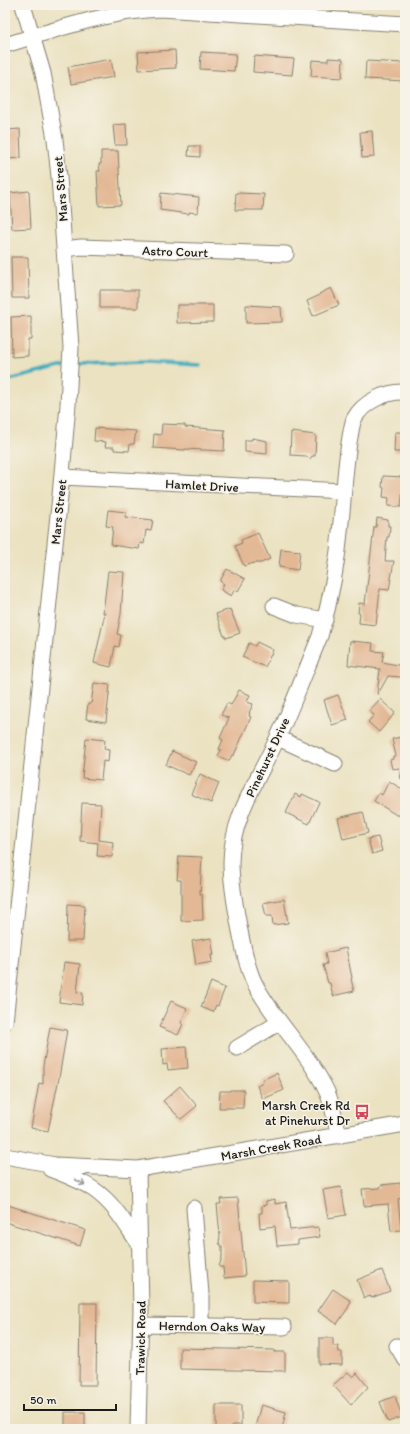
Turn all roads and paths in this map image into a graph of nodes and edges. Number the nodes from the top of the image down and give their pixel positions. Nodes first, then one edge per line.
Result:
1 (23, 5) edge
2 (405, 24) edge
3 (33, 37) junction
4 (5, 45) edge
5 (64, 249) junction
6 (286, 254) dead end
7 (405, 392) edge
8 (62, 478) junction
9 (343, 491) junction
10 (274, 606) dead end
11 (325, 620) junction
12 (278, 738) junction
13 (335, 764) dead end
14 (5, 1022) edge
15 (280, 1022) junction
16 (236, 1048) dead end
17 (405, 1124) edge
18 (339, 1136) junction
19 (5, 1156) edge
20 (31, 1161) junction
21 (138, 1169) junction
22 (194, 1208) dead end
23 (140, 1247) junction
24 (141, 1325) junction
25 (201, 1326) junction
26 (284, 1327) dead end
27 (397, 1346) dead end
28 (405, 1359) edge
29 (138, 1429) edge

1 - 3 street, Mars Street
2 - 3 street
3 - 4 street
3 - 5 street, Mars Street
5 - 6 street, Astro Court
5 - 8 street, Mars Street
7 - 9 street, Pinehurst Drive
8 - 9 street, Hamlet Drive
8 - 14 street, Mars Street
9 - 11 street, Pinehurst Drive
10 - 11 street
11 - 12 street, Pinehurst Drive
12 - 13 street
12 - 15 street, Pinehurst Drive
15 - 16 street
15 - 18 street, Pinehurst Drive
17 - 18 street, Marsh Creek Road
18 - 21 street, Marsh Creek Road
19 - 20 street
20 - 21 street
20 -> 23 street
21 - 23 street, Trawick Road
22 - 25 street
23 - 24 street, Trawick Road
24 - 25 street, Herndon Oaks Way
24 - 29 street, Trawick Road
25 - 26 street, Herndon Oaks Way
27 - 28 street

